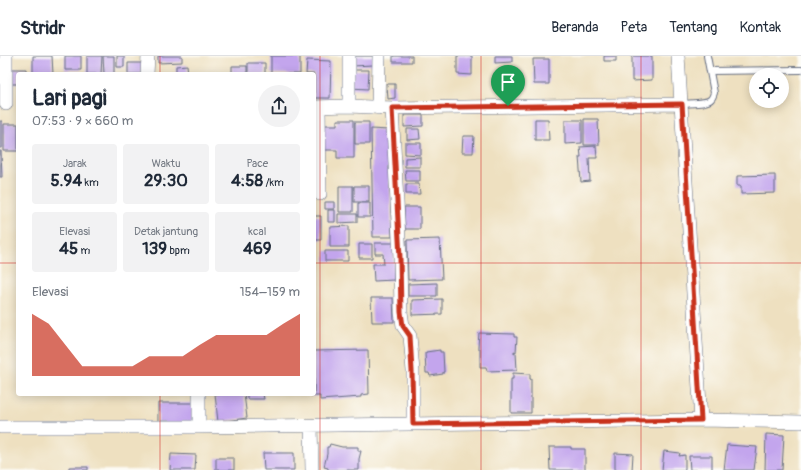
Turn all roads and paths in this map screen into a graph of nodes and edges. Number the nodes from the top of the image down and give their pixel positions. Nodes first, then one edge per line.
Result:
1 (6, 56) edge
2 (148, 56) edge
3 (349, 56) edge
4 (379, 56) edge
5 (678, 56) edge
6 (707, 56) edge
7 (801, 70) edge
8 (710, 71) junction
9 (147, 72) edge
10 (8, 104) edge
11 (682, 104) junction
12 (349, 106) junction
13 (316, 107) edge
14 (378, 108) junction
15 (392, 108) junction
16 (320, 194) dead end
17 (198, 396) edge
18 (701, 420) junction
19 (801, 422) edge
20 (413, 424) junction
21 (311, 426) junction
22 (0, 427) edge
23 (199, 427) junction
24 (312, 470) edge

1 - 10 street
2 - 9 street
3 - 12 street
4 - 14 street
5 - 11 street
6 - 8 lane
7 - 8 lane
8 - 11 lane
11 - 15 street
11 - 18 street
12 - 13 street
12 - 14 street
13 - 16 street
14 - 15 street
15 - 20 street
17 - 23 street
18 - 19 street
18 - 20 street
20 - 21 street
21 - 23 street
21 - 24 street
22 - 23 street

